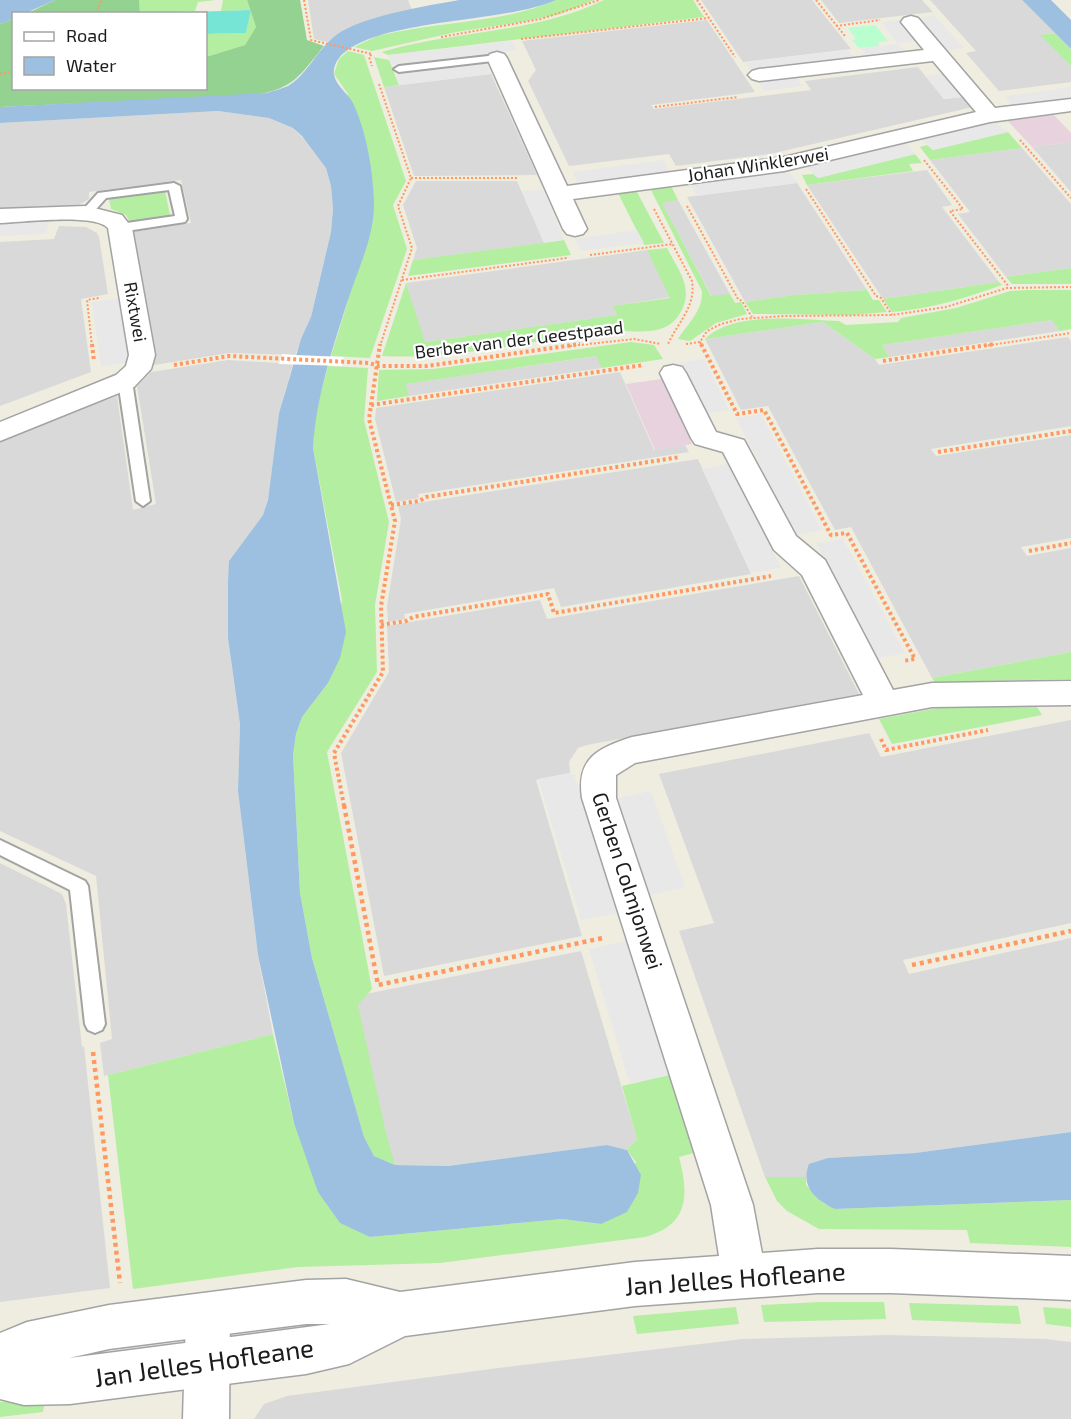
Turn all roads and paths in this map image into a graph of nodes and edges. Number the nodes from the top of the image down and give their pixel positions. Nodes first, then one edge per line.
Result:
1 (304, 0) edge
2 (598, 0) edge
3 (816, 0) edge
4 (709, 18) dead end
5 (911, 22) dead end
6 (438, 37) dead end
7 (939, 54) junction
8 (497, 58) junction
9 (866, 63) junction
10 (373, 67) dead end
11 (399, 69) dead end
12 (759, 75) dead end
13 (376, 77) dead end
14 (738, 97) dead end
15 (1071, 105) edge
16 (656, 107) dead end
17 (994, 115) junction
18 (905, 135) junction
19 (789, 163) junction
20 (672, 179) junction
21 (639, 183) junction
22 (559, 194) junction
23 (1071, 198) edge
24 (86, 213) junction
25 (0, 216) edge
26 (120, 228) junction
27 (574, 229) dead end
28 (672, 244) junction
29 (590, 255) dead end
30 (578, 257) dead end
31 (402, 280) junction
32 (1009, 287) junction
33 (1071, 287) edge
34 (131, 292) junction
35 (892, 315) junction
36 (752, 317) junction
37 (1071, 333) edge
38 (700, 342) junction
39 (684, 344) dead end
40 (672, 356) junction
41 (707, 356) junction
42 (883, 361) dead end
43 (95, 363) dead end
44 (375, 365) junction
45 (132, 375) junction
46 (371, 405) junction
47 (1071, 431) edge
48 (0, 432) edge
49 (705, 438) junction
50 (938, 452) dead end
51 (143, 501) dead end
52 (391, 506) junction
53 (1071, 543) edge
54 (1029, 551) dead end
55 (814, 568) junction
56 (381, 625) junction
57 (871, 693) junction
58 (1071, 693) edge
59 (990, 730) dead end
60 (0, 847) edge
61 (1071, 931) edge
62 (612, 936) dead end
63 (912, 965) dead end
64 (95, 1024) joint
65 (744, 1275) junction
66 (1071, 1278) edge
67 (122, 1295) dead end
68 (400, 1314) junction
69 (208, 1315) junction
70 (0, 1356) edge
71 (207, 1364) junction
72 (0, 1376) edge
73 (206, 1419) edge

1 - 10 path
2 - 6 path
3 - 9 path
4 - 8 path
5 - 7 street
7 - 9 street
7 - 17 street
8 - 11 lane
8 - 22 street
9 - 12 street
13 - 31 path
14 - 16 path
15 - 17 street, Johan Winklerwei
17 - 18 street, Johan Winklerwei
17 - 23 path
18 - 19 street, Johan Winklerwei
18 - 32 path
19 - 20 street, Johan Winklerwei
19 - 35 path
20 - 21 street, Johan Winklerwei
20 - 36 path
21 - 22 street, Johan Winklerwei
21 - 28 path
22 - 27 street
24 - 25 street
24 - 26 street
24 - 26 lane
26 - 34 street, Rixtwei
28 - 29 path
28 - 40 path
30 - 31 path
31 - 44 path
32 - 33 path
32 - 35 path
34 - 43 path
34 - 45 street, Rixtwei
35 - 36 path
36 - 38 path
37 - 42 path
38 - 39 path
38 - 41 path
40 - 41 path
40 - 44 path, Berber van der Geestpaad
40 - 46 path
40 - 49 street
41 - 57 path
44 - 45 path, Berber van der Geestpaad
44 - 46 path
45 - 48 street
45 - 51 lane
46 - 52 path
47 - 50 path
49 - 52 path
49 - 55 street
52 - 56 path
53 - 54 path
55 - 56 path
55 - 57 street
56 - 62 path
57 - 58 street, Gerben Colmjonwei
57 - 59 path
57 - 65 street, Gerben Colmjonwei
60 - 64 lane
61 - 63 path
64 - 67 path
65 - 66 street, Jan Jelles Hofleane
65 - 68 street, Jan Jelles Hofleane
68 - 69 street, Jan Jelles Hofleane
68 - 71 street, Jan Jelles Hofleane
69 - 70 street, Jan Jelles Hofleane
69 - 71 street
71 - 72 street, Jan Jelles Hofleane
71 - 73 street

